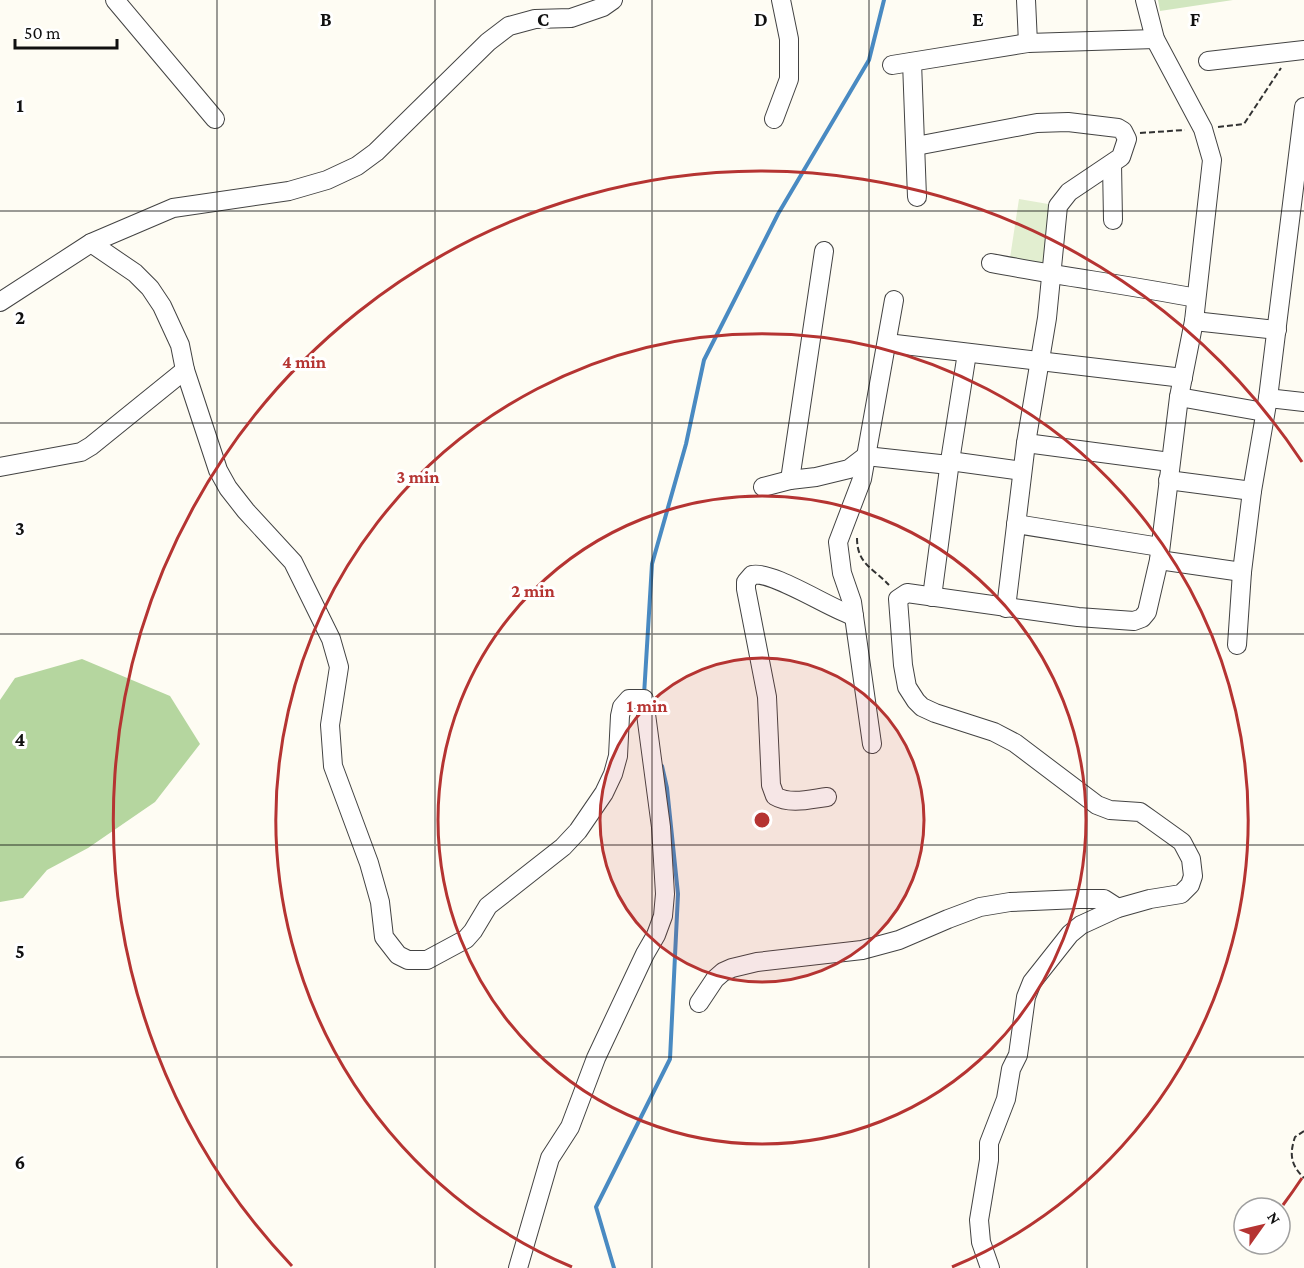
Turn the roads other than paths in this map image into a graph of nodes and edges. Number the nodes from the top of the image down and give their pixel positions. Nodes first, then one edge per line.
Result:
1 (115, 0) edge
2 (613, 0) edge
3 (781, 0) edge
4 (1026, 0) edge
5 (1145, 0) edge
6 (1155, 39) junction
7 (1028, 43) junction
8 (1302, 50) edge
9 (1208, 61) dead end
10 (912, 62) junction
11 (892, 65) dead end
12 (1304, 107) edge
13 (215, 119) dead end
14 (774, 119) dead end
15 (916, 147) junction
16 (1112, 164) junction
17 (917, 196) dead end
18 (1113, 220) dead end
19 (91, 243) junction
20 (824, 251) dead end
21 (991, 263) dead end
22 (1052, 274) junction
23 (1196, 298) junction
24 (894, 300) dead end
25 (0, 302) edge
26 (1194, 321) junction
27 (1277, 330) junction
28 (887, 343) junction
29 (968, 353) junction
30 (1040, 360) junction
31 (185, 370) junction
32 (1182, 378) junction
33 (1179, 397) junction
34 (1304, 402) edge
35 (1266, 405) junction
36 (1026, 443) junction
37 (866, 456) junction
38 (950, 463) junction
39 (0, 467) edge
40 (1022, 471) junction
41 (1169, 471) junction
42 (790, 480) junction
43 (763, 487) dead end
44 (1252, 491) junction
45 (1016, 524) junction
46 (1160, 554) junction
47 (1242, 572) junction
48 (932, 597) junction
49 (1006, 608) junction
50 (854, 616) junction
51 (1237, 645) dead end
52 (872, 744) dead end
53 (827, 797) dead end
54 (1118, 908) junction
55 (699, 1004) dead end
56 (518, 1268) edge
57 (990, 1268) edge

1 - 13 street
2 - 19 street
3 - 14 street
4 - 7 street
5 - 6 street
6 - 7 street
6 - 23 street
7 - 10 street
8 - 9 street
10 - 11 street
10 - 15 street
12 - 27 street
15 - 16 street
15 - 17 street
16 - 18 street
16 - 22 street
19 - 25 street
19 - 31 street
20 - 42 street
21 - 22 street
22 - 23 street
22 - 30 street
23 - 26 street
24 - 28 street
26 - 27 street
26 - 32 street
27 - 35 street
28 - 29 street
28 - 37 street
29 - 30 street
29 - 38 street
30 - 32 street
30 - 36 street
31 - 39 street
31 - 56 street
32 - 33 street
33 - 35 street
33 - 41 street
34 - 35 street
35 - 44 street
36 - 40 street
36 - 41 street
37 - 38 street
37 - 42 street
37 - 50 street
38 - 40 street
38 - 48 street
40 - 45 street
41 - 44 street
41 - 46 street
42 - 43 street
44 - 47 street
45 - 46 street
45 - 49 street
46 - 47 street
46 - 49 street
47 - 51 street
48 - 49 street
48 - 54 street
50 - 52 street
50 - 53 street
54 - 55 street
54 - 57 street

